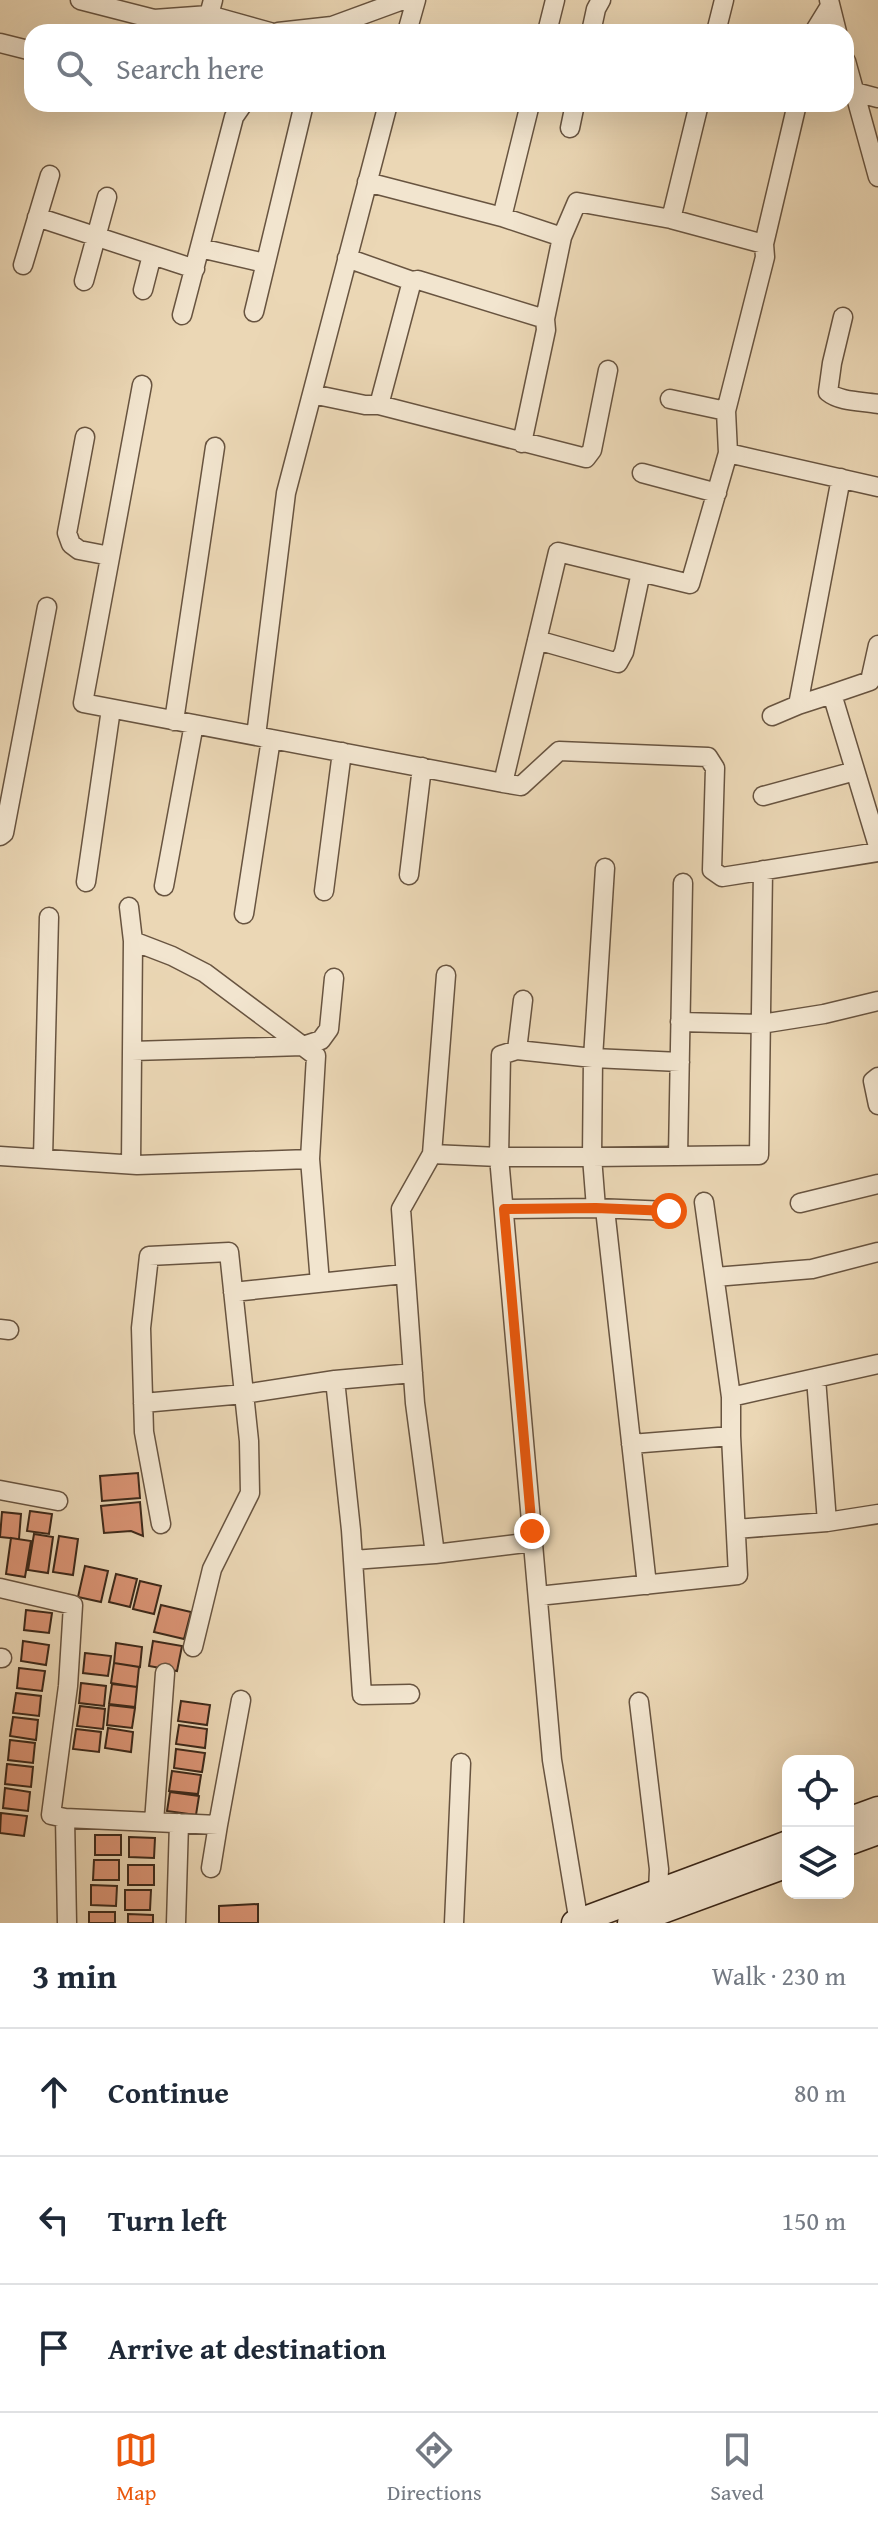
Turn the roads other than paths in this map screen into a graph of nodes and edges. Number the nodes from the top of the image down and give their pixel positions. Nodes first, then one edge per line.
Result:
1 (80, 0) edge
2 (360, 0) edge
3 (403, 0) edge
4 (416, 0) edge
5 (555, 0) edge
6 (601, 0) edge
7 (724, 0) edge
8 (829, 3) edge
9 (122, 5) edge
10 (211, 7) edge
11 (351, 19) junction
12 (251, 24) edge
13 (340, 24) edge
14 (409, 24) edge
15 (549, 24) edge
16 (593, 24) edge
17 (718, 24) edge
18 (818, 24) edge
19 (835, 24) edge
20 (0, 43) edge
21 (24, 49) edge
22 (854, 89) edge
23 (855, 92) junction
24 (878, 98) edge
25 (237, 112) edge
26 (302, 112) edge
27 (386, 112) edge
28 (528, 112) edge
29 (573, 112) edge
30 (697, 112) edge
31 (795, 112) edge
32 (570, 128) dead end
33 (876, 165) edge
34 (50, 175) dead end
35 (367, 182) junction
36 (107, 197) dead end
37 (37, 217) junction
38 (502, 217) junction
39 (671, 219) junction
40 (562, 237) junction
41 (96, 238) junction
42 (764, 244) junction
43 (200, 248) junction
44 (152, 255) junction
45 (347, 258) junction
46 (265, 263) junction
47 (23, 265) dead end
48 (195, 269) junction
49 (84, 281) dead end
50 (412, 281) junction
51 (143, 290) dead end
52 (254, 312) dead end
53 (182, 315) dead end
54 (843, 317) dead end
55 (545, 319) junction
56 (608, 370) dead end
57 (142, 385) dead end
58 (312, 394) junction
59 (670, 399) dead end
60 (878, 404) edge
61 (379, 405) junction
62 (726, 411) junction
63 (85, 437) dead end
64 (522, 443) junction
65 (215, 447) dead end
66 (728, 453) junction
67 (642, 473) dead end
68 (841, 478) junction
69 (878, 487) edge
70 (717, 493) junction
71 (110, 556) junction
72 (641, 572) junction
73 (47, 607) dead end
74 (537, 640) junction
75 (878, 645) edge
76 (874, 683) edge
77 (832, 694) junction
78 (798, 705) junction
79 (111, 709) junction
80 (772, 716) dead end
81 (174, 721) junction
82 (194, 724) junction
83 (264, 738) junction
84 (342, 752) junction
85 (422, 767) junction
86 (855, 771) junction
87 (503, 783) junction
88 (763, 796) dead end
89 (0, 836) edge
90 (878, 846) edge
91 (878, 852) edge
92 (605, 868) dead end
93 (763, 870) junction
94 (409, 875) dead end
95 (86, 882) dead end
96 (683, 883) dead end
97 (164, 886) dead end
98 (324, 891) dead end
99 (129, 907) dead end
100 (244, 914) dead end
101 (49, 917) dead end
102 (133, 941) junction
103 (446, 975) dead end
104 (334, 978) dead end
105 (523, 1000) dead end
106 (878, 1001) edge
107 (680, 1022) junction
108 (761, 1024) junction
109 (303, 1046) junction
110 (517, 1050) junction
111 (132, 1051) junction
112 (593, 1058) junction
113 (680, 1062) junction
114 (878, 1077) edge
115 (878, 1105) edge
116 (432, 1154) junction
117 (0, 1156) edge
118 (678, 1156) junction
119 (499, 1157) junction
120 (592, 1157) junction
121 (43, 1158) junction
122 (310, 1159) junction
123 (131, 1164) junction
124 (878, 1184) edge
125 (704, 1202) dead end
126 (800, 1203) dead end
127 (600, 1208) junction
128 (504, 1209) junction
129 (669, 1211) dead end
130 (878, 1252) edge
131 (404, 1274) junction
132 (715, 1277) junction
133 (320, 1283) junction
134 (233, 1292) junction
135 (878, 1364) edge
136 (413, 1373) junction
137 (816, 1378) junction
138 (335, 1380) junction
139 (244, 1394) junction
140 (731, 1397) junction
141 (143, 1403) junction
142 (731, 1436) junction
143 (631, 1444) junction
144 (0, 1490) edge
145 (58, 1501) dead end
146 (878, 1514) edge
147 (827, 1522) junction
148 (161, 1524) dead end
149 (736, 1529) junction
150 (533, 1542) junction
151 (435, 1554) junction
152 (353, 1560) junction
153 (647, 1585) junction
154 (0, 1588) edge
155 (538, 1596) junction
156 (193, 1647) dead end
157 (165, 1673) dead end
158 (410, 1694) dead end
159 (241, 1700) dead end
160 (639, 1702) dead end
161 (461, 1763) dead end
162 (878, 1809) edge
163 (65, 1818) junction
164 (854, 1818) edge
165 (154, 1822) junction
166 (179, 1823) junction
167 (218, 1825) junction
168 (878, 1832) edge
169 (854, 1841) edge
170 (782, 1845) edge
171 (782, 1867) edge
172 (211, 1868) dead end
173 (658, 1892) junction
174 (577, 1922) edge
175 (67, 1923) edge
176 (176, 1923) edge
177 (454, 1923) edge
178 (630, 1923) edge

1 - 9 street
2 - 11 street
3 - 11 street
4 - 14 street
5 - 15 street
6 - 16 street
7 - 17 street
8 - 18 street
8 - 19 street
9 - 10 street
10 - 12 street
11 - 13 street
20 - 21 street
22 - 23 street
23 - 24 street
23 - 33 street
25 - 43 street
26 - 46 street
27 - 35 street
28 - 38 street
29 - 32 street
30 - 39 street
31 - 42 street
34 - 37 street
35 - 38 street
35 - 45 street
36 - 41 street
37 - 41 street
37 - 47 street
38 - 40 street
39 - 40 street
39 - 42 street
40 - 55 street
41 - 44 street
41 - 49 street
42 - 62 street
43 - 46 street
43 - 48 street
44 - 48 street
44 - 51 street
45 - 50 street
45 - 58 street
46 - 52 street
48 - 53 street
50 - 55 street
50 - 61 street
54 - 60 street
55 - 64 street
56 - 64 street
57 - 71 street
58 - 61 street
58 - 83 street
59 - 62 street
61 - 64 street
62 - 66 street
63 - 71 street
65 - 81 street
66 - 68 street
66 - 70 street
67 - 70 street
68 - 69 street
68 - 78 street
70 - 72 street
71 - 79 street
72 - 74 street
72 - 74 street
73 - 89 street
74 - 87 street
75 - 76 street
76 - 77 street
77 - 78 street
77 - 86 street
78 - 80 street
79 - 81 street
79 - 95 street
81 - 82 street
82 - 83 street
82 - 97 street
83 - 84 street
83 - 100 street
84 - 85 street
84 - 98 street
85 - 87 street
85 - 94 street
86 - 88 street
86 - 90 street
87 - 93 street
91 - 93 street
92 - 112 street
93 - 108 street
96 - 107 street
99 - 102 street
101 - 121 street
102 - 109 street
102 - 111 street
103 - 116 street
104 - 109 street
105 - 110 street
106 - 108 street
107 - 108 street
107 - 113 street
108 - 118 street
109 - 111 street
109 - 122 street
110 - 112 street
110 - 119 street
111 - 123 street
112 - 113 street
112 - 120 street
113 - 118 street
114 - 115 street
116 - 119 street
116 - 131 street
117 - 121 street
118 - 120 street
119 - 120 street
119 - 128 street
120 - 127 street
121 - 123 street
122 - 123 street
122 - 133 street
124 - 126 street
125 - 132 street
127 - 128 street
127 - 129 street
127 - 143 street
128 - 150 street
130 - 132 street
131 - 133 street
131 - 136 street
132 - 140 street
133 - 134 street
134 - 139 street
134 - 141 street
135 - 137 street
136 - 138 street
136 - 151 street
137 - 140 street
137 - 147 street
138 - 139 street
138 - 152 street
139 - 141 street
139 - 156 street
140 - 142 street
141 - 148 street
142 - 143 street
142 - 149 street
143 - 153 street
144 - 145 street
146 - 147 street
147 - 149 street
149 - 153 street
150 - 151 street
150 - 155 street
151 - 152 street
152 - 158 street
153 - 155 street
154 - 163 street
155 - 174 street
157 - 165 street
159 - 167 street
160 - 173 street
161 - 177 street
162 - 164 street
163 - 165 street
163 - 175 street
165 - 166 street
166 - 167 street
166 - 176 street
167 - 172 street
168 - 169 street
170 - 173 street
171 - 178 street
173 - 174 street

